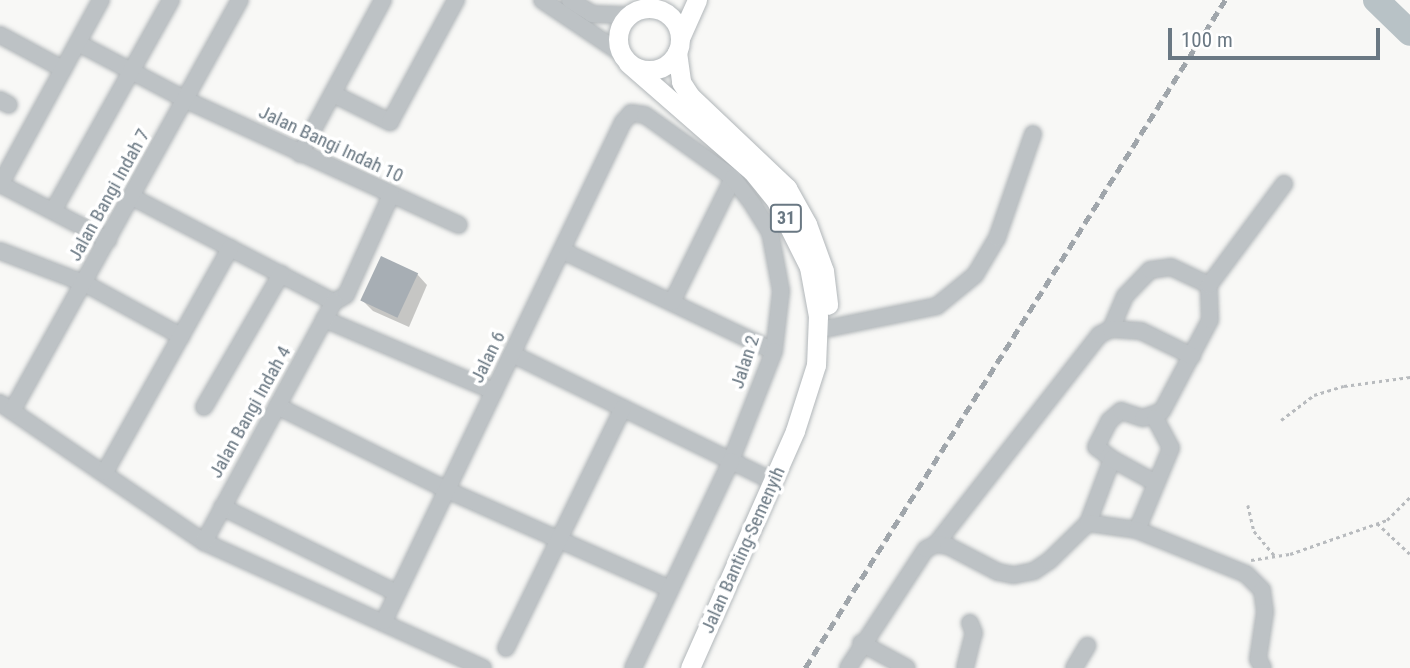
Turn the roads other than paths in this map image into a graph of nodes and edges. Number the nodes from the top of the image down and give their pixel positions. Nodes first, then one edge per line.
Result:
1 (101, 0) edge
2 (171, 0) edge
3 (240, 0) edge
4 (383, 0) edge
5 (456, 0) edge
6 (542, 0) edge
7 (570, 0) edge
8 (697, 0) edge
9 (655, 4) edge
10 (628, 15) junction
11 (0, 35) edge
12 (78, 43) junction
13 (679, 45) junction
14 (625, 58) junction
15 (63, 69) junction
16 (131, 71) junction
17 (333, 94) junction
18 (186, 100) junction
19 (631, 113) joint
20 (1033, 134) dead end
21 (300, 154) junction
22 (2, 178) edge
23 (733, 178) junction
24 (1284, 184) dead end
25 (391, 195) junction
26 (132, 197) junction
27 (53, 211) junction
28 (459, 225) dead end
29 (108, 240) junction
30 (230, 247) junction
31 (0, 251) edge
32 (563, 251) junction
33 (281, 274) junction
34 (84, 283) junction
35 (1209, 285) junction
36 (334, 302) junction
37 (672, 302) junction
38 (324, 319) junction
39 (830, 328) junction
40 (1111, 329) junction
41 (181, 337) junction
42 (774, 351) junction
43 (512, 354) junction
44 (1192, 356) junction
45 (494, 391) junction
46 (4, 406) edge
47 (277, 406) junction
48 (204, 407) dead end
49 (623, 408) junction
50 (1155, 418) junction
51 (795, 431) junction
52 (1112, 458) junction
53 (731, 461) junction
54 (105, 472) junction
55 (774, 482) junction
56 (1156, 483) junction
57 (447, 490) junction
58 (222, 507) junction
59 (1088, 523) junction
60 (1137, 530) junction
61 (559, 540) junction
62 (204, 542) junction
63 (936, 544) junction
64 (670, 589) junction
65 (397, 593) junction
66 (384, 621) junction
67 (970, 623) dead end
68 (861, 643) junction
69 (1087, 646) dead end
70 (506, 648) dead end
71 (483, 668) edge
72 (633, 668) edge
73 (690, 668) edge
74 (848, 668) edge
75 (907, 668) edge
76 (965, 668) edge
77 (1074, 668) edge
78 (1262, 668) edge

1 - 12 street
2 - 16 street
3 - 18 street, Jalan Bangi Indah 7
4 - 17 street
5 - 17 street
6 - 14 street
7 - 10 street
8 - 13 main road
9 - 10 main road
9 - 13 main road
10 - 14 main road
11 - 15 street
12 - 15 street
12 - 16 street, Jalan Bangi Indah 10
13 - 14 main road
13 - 39 main road, Jalan Banting-Semenyih / 31
14 - 51 main road, Jalan Banting-Semenyih / 31
15 - 22 street
16 - 18 street, Jalan Bangi Indah 10
16 - 27 street
17 - 21 street
18 - 21 street, Jalan Bangi Indah 10
18 - 26 street, Jalan Bangi Indah 7
19 - 23 street, Jalan 2
19 - 32 street, Jalan 6
20 - 39 street
21 - 25 street, Jalan Bangi Indah 10
22 - 27 street
23 - 37 street
23 - 42 street, Jalan 2
24 - 35 street
25 - 28 street, Jalan Bangi Indah 10
25 - 36 street, Jalan Bangi Indah 4
26 - 29 street, Jalan Bangi Indah 7
26 - 30 street
27 - 29 street
29 - 34 street, Jalan Bangi Indah 7
30 - 33 street
30 - 41 street
31 - 34 street
32 - 37 street
32 - 43 street, Jalan 6
33 - 36 street
33 - 48 street
34 - 41 street
34 - 46 street, Jalan Bangi Indah 7
35 - 40 street
35 - 44 street
36 - 38 street, Jalan Bangi Indah 4
37 - 42 street
38 - 45 street
38 - 47 street, Jalan Bangi Indah 4
39 - 51 main road, Jalan Banting-Semenyih / 31
40 - 44 street
40 - 63 street
41 - 54 street
42 - 53 street, Jalan 2
43 - 45 street, Jalan 6
43 - 49 street
44 - 50 street
45 - 57 street, Jalan 6
46 - 54 street
47 - 57 street
47 - 58 street, Jalan Bangi Indah 4
49 - 53 street
49 - 61 street
50 - 52 street
50 - 56 street
51 - 55 main road, Jalan Banting-Semenyih / 31
52 - 56 street
52 - 59 street
53 - 55 street
53 - 64 street, Jalan 2
54 - 62 street
55 - 73 main road, Jalan Banting-Semenyih / 31
56 - 60 street
57 - 61 street
57 - 65 street, Jalan 6
58 - 62 street, Jalan Bangi Indah 4
58 - 65 street
59 - 60 street
59 - 63 street
60 - 78 street
61 - 64 street
61 - 70 street
62 - 66 street
63 - 68 street
64 - 72 street, Jalan 2
65 - 66 street, Jalan 6
66 - 71 street
67 - 76 street
68 - 74 street
68 - 75 street
69 - 77 street

